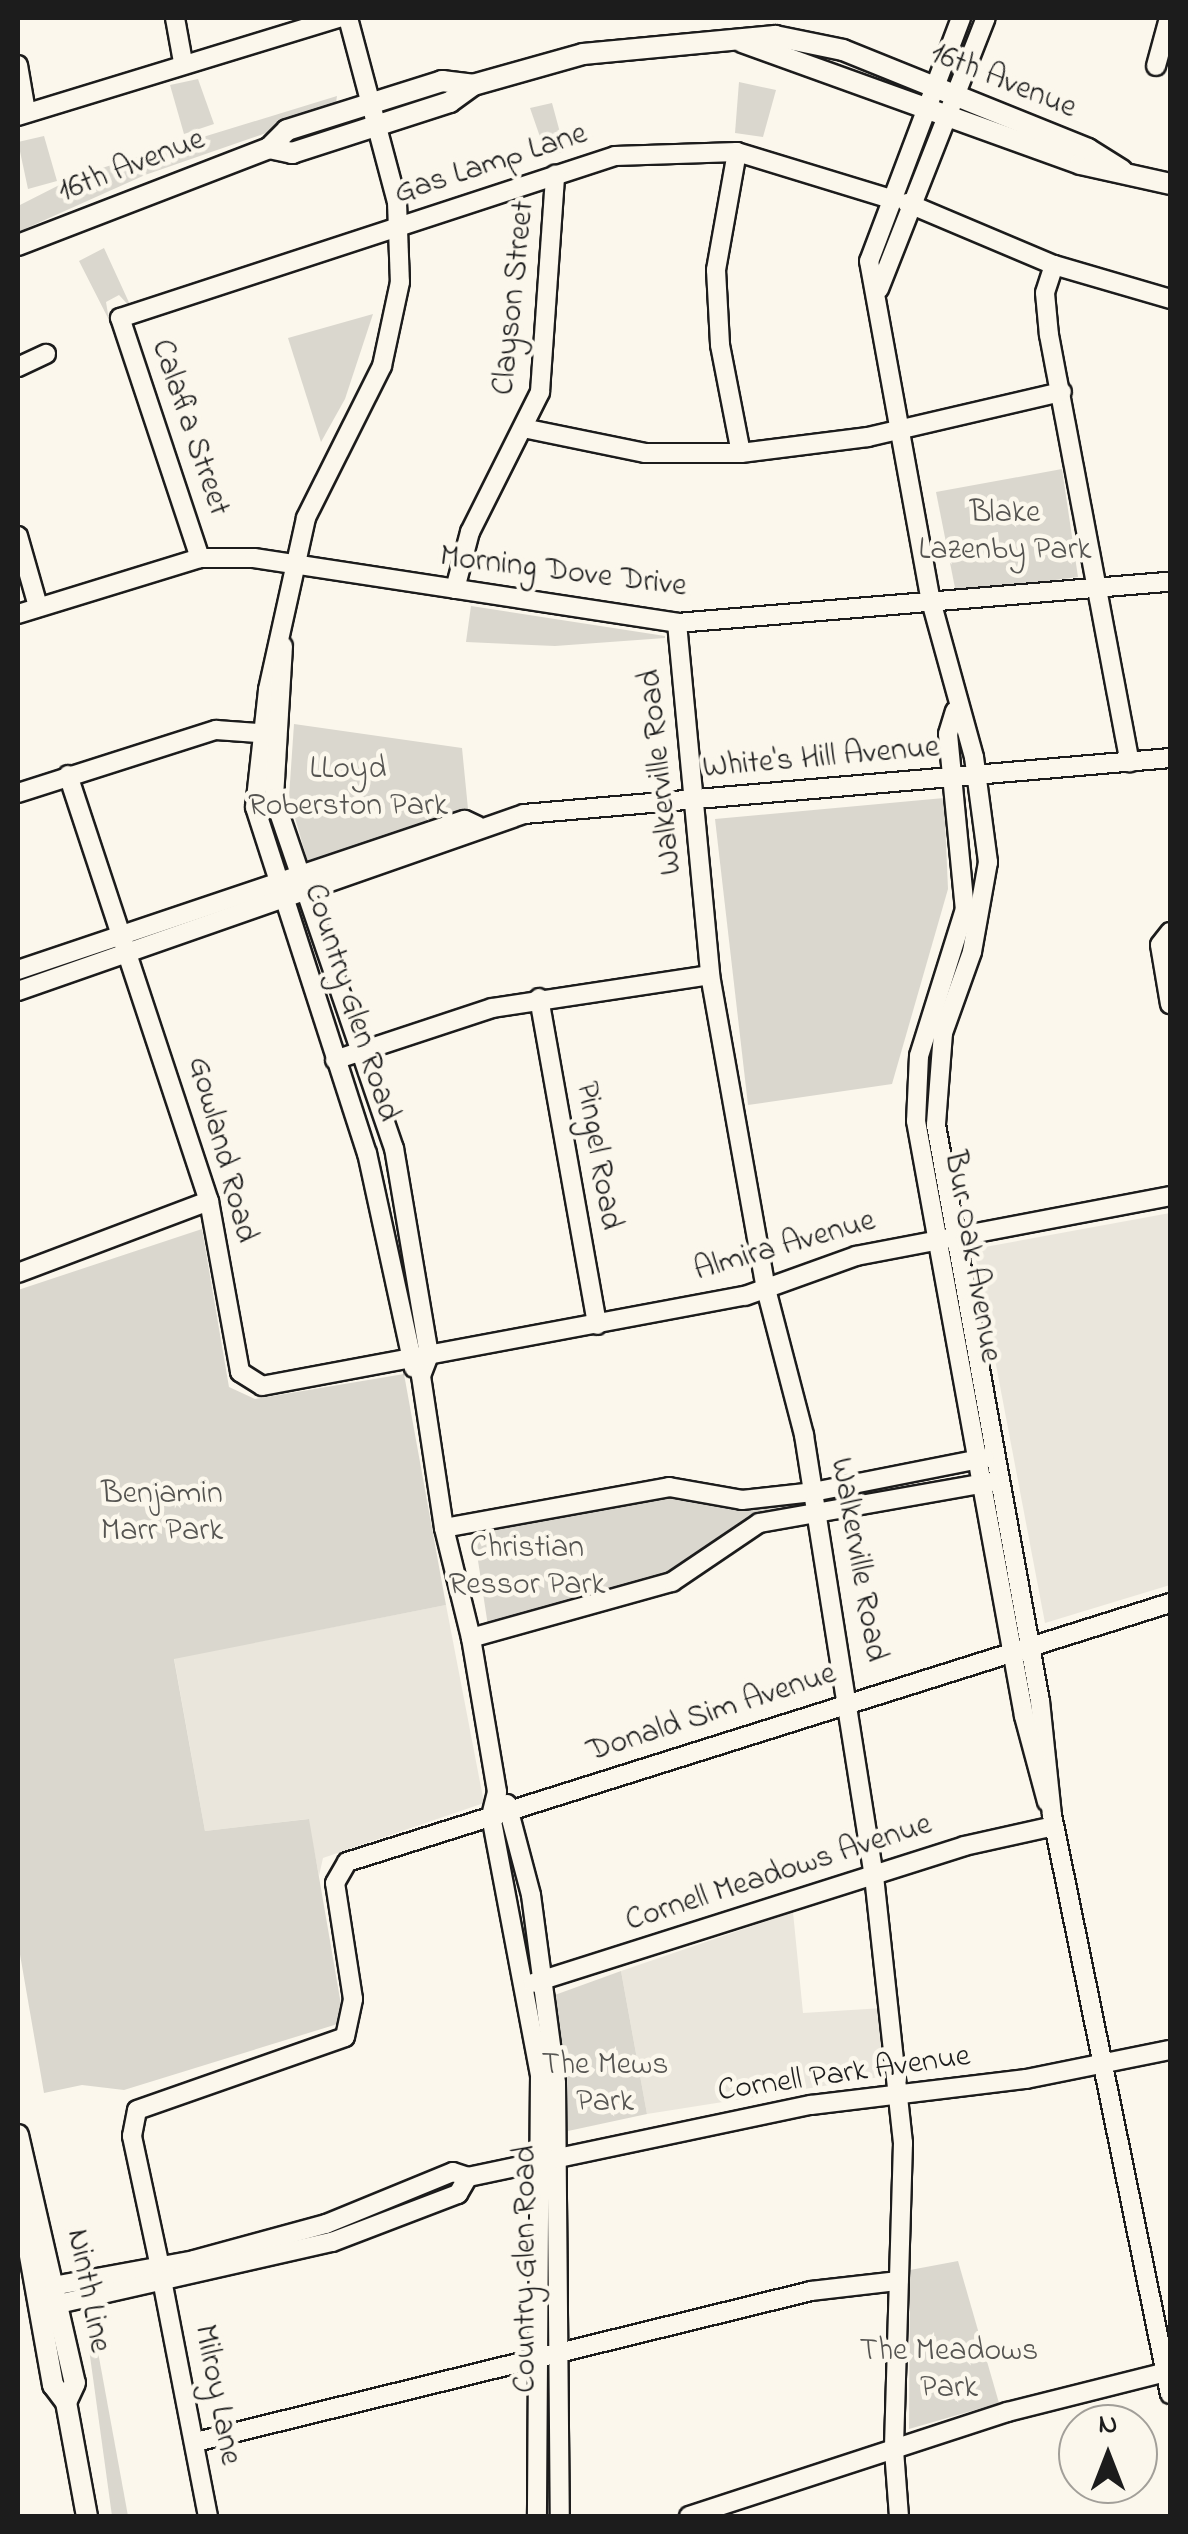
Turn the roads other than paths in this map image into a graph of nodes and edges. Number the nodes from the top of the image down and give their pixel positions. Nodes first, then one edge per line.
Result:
1 (174, 18) edge
2 (339, 18) edge
3 (348, 18) edge
4 (960, 18) edge
5 (986, 18) edge
6 (1170, 18) edge
7 (742, 42) junction
8 (183, 62) junction
9 (18, 65) edge
10 (1156, 66) dead end
11 (473, 85) junction
12 (933, 87) junction
13 (954, 94) junction
14 (371, 103) junction
15 (923, 107) junction
16 (22, 114) edge
17 (946, 117) junction
18 (377, 126) junction
19 (270, 148) junction
20 (737, 152) junction
21 (1122, 170) junction
22 (556, 175) junction
23 (1170, 184) edge
24 (887, 198) junction
25 (906, 204) junction
26 (400, 227) junction
27 (18, 245) edge
28 (1054, 266) junction
29 (879, 288) junction
30 (1170, 299) edge
31 (120, 318) joint
32 (46, 354) dead end
33 (18, 367) edge
34 (1062, 392) junction
35 (898, 426) junction
36 (528, 430) junction
37 (741, 452) junction
38 (18, 536) edge
39 (200, 558) junction
40 (297, 566) junction
41 (1170, 582) edge
42 (455, 589) junction
43 (1096, 591) junction
44 (931, 601) junction
45 (38, 606) junction
46 (18, 614) edge
47 (677, 623) junction
48 (955, 711) junction
49 (271, 734) junction
50 (1170, 758) edge
51 (1130, 762) junction
52 (68, 775) junction
53 (975, 775) junction
54 (954, 778) junction
55 (18, 793) edge
56 (697, 800) junction
57 (305, 885) junction
58 (282, 893) junction
59 (1170, 932) edge
60 (125, 947) junction
61 (18, 970) edge
62 (710, 975) junction
63 (18, 991) edge
64 (539, 998) junction
65 (1170, 1004) edge
66 (362, 1051) junction
67 (335, 1060) junction
68 (1170, 1196) edge
69 (209, 1201) junction
70 (956, 1235) junction
71 (936, 1239) junction
72 (18, 1273) edge
73 (766, 1288) junction
74 (596, 1325) junction
75 (418, 1363) junction
76 (986, 1458) junction
77 (1000, 1480) junction
78 (981, 1484) junction
79 (812, 1492) junction
80 (817, 1514) junction
81 (444, 1528) junction
82 (1170, 1603) edge
83 (472, 1638) junction
84 (1030, 1644) junction
85 (1012, 1650) junction
86 (852, 1701) junction
87 (502, 1812) junction
88 (1053, 1820) junction
89 (874, 1876) junction
90 (532, 1983) junction
91 (1170, 2050) edge
92 (1103, 2064) junction
93 (894, 2094) junction
94 (18, 2135) edge
95 (550, 2157) junction
96 (162, 2276) junction
97 (898, 2281) junction
98 (48, 2297) junction
99 (558, 2359) junction
100 (533, 2364) junction
101 (1168, 2372) edge
102 (1170, 2394) edge
103 (196, 2442) junction
104 (894, 2450) junction
105 (87, 2516) edge
106 (208, 2516) edge
107 (537, 2516) edge
108 (560, 2516) edge
109 (689, 2516) edge
110 (900, 2516) edge

1 - 8 street
2 - 8 street
3 - 14 street, Country Glen Road
4 - 12 street, Bur Oak Avenue
5 - 13 street, Bur Oak Avenue
6 - 10 street
7 - 11 main road, 16th Avenue
7 - 12 main road, 16th Avenue
7 - 15 main road, 16th Avenue
8 - 16 street
9 - 16 street
11 - 14 main road, 16th Avenue
11 - 18 main road, 16th Avenue
12 - 13 main road, 16th Avenue
12 - 15 street, Bur Oak Avenue
13 - 17 street, Bur Oak Avenue
13 - 21 main road, 16th Avenue
14 - 18 street, Country Glen Road
14 - 19 main road, 16th Avenue
15 - 17 main road, 16th Avenue
15 - 24 street, Bur Oak Avenue
17 - 21 main road, 16th Avenue
17 - 25 street, Bur Oak Avenue
18 - 19 main road, 16th Avenue
18 - 26 street, Country Glen Road
19 - 27 main road, 16th Avenue
20 - 22 street, Gas Lamp Lane
20 - 24 street, Gas Lamp Lane
20 - 37 street
21 - 23 main road, 16th Avenue
22 - 26 street, Gas Lamp Lane
22 - 36 street, Clayson Street
24 - 29 street, Bur Oak Avenue
25 - 28 street
25 - 29 street, Bur Oak Avenue
26 - 31 street, Gas Lamp Lane
26 - 40 street, Country Glen Road
28 - 30 street
28 - 34 street
29 - 35 street, Bur Oak Avenue
31 - 39 street, Calafia Street
32 - 33 street
34 - 35 street
34 - 43 street
35 - 37 street
35 - 44 street, Bur Oak Avenue
36 - 37 street
36 - 42 street, Clayson Street
38 - 45 street
39 - 40 street, Morning Dove Drive
39 - 45 street, Morning Dove Drive
40 - 42 street, Morning Dove Drive
40 - 49 street, Country Glen Road
41 - 43 street, Morning Dove Drive
42 - 47 street, Morning Dove Drive
43 - 44 street, Morning Dove Drive
43 - 51 street
44 - 47 street, Morning Dove Drive
44 - 48 street, Bur Oak Avenue
45 - 46 street, Morning Dove Drive
47 - 56 street, Walkerville Road
48 - 53 street, Bur Oak Avenue
48 - 54 street, Bur Oak Avenue
49 - 52 street
49 - 57 street, Country Glen Road
49 - 58 street, Country Glen Road
50 - 51 street, White's Hill Avenue
51 - 53 street, White's Hill Avenue
52 - 55 street
52 - 60 street, Gowland Road
53 - 54 street, White's Hill Avenue
53 - 70 street, Bur Oak Avenue
54 - 56 street, White's Hill Avenue
54 - 71 street, Bur Oak Avenue
56 - 57 street, White's Hill Avenue
56 - 62 street, Walkerville Road
57 - 58 street, White's Hill Avenue
57 - 66 street, Country Glen Road
58 - 60 street, White's Hill Avenue
58 - 67 street, Country Glen Road
59 - 65 street
60 - 61 street, White's Hill Avenue
60 - 63 street, White's Hill Avenue
60 - 69 street, Gowland Road
62 - 64 street
62 - 73 street, Walkerville Road
64 - 66 street
64 - 74 street, Pingel Road
66 - 67 street
66 - 75 street, Country Glen Road
67 - 75 street, Country Glen Road
68 - 70 street, Almira Avenue
69 - 72 street
69 - 75 street, Gowland Road
70 - 71 street, Almira Avenue
70 - 76 street, Bur Oak Avenue
71 - 73 street, Almira Avenue
71 - 76 street, Bur Oak Avenue
73 - 74 street, Almira Avenue
73 - 79 street, Walkerville Road
74 - 75 street, Almira Avenue
75 - 81 street, Country Glen Road
76 - 77 street, Bur Oak Avenue
76 - 78 street, Bur Oak Avenue
76 - 79 street
77 - 78 street
77 - 84 street, Bur Oak Avenue
78 - 80 street
78 - 85 street, Bur Oak Avenue
79 - 80 street, Walkerville Road
79 - 81 street
80 - 83 street
80 - 86 street, Walkerville Road
81 - 83 street, Country Glen Road
82 - 84 street, Donald Sim Avenue
83 - 87 street, Country Glen Road
84 - 85 street, Donald Sim Avenue
84 - 88 street, Bur Oak Avenue
85 - 86 street, Donald Sim Avenue
85 - 88 street, Bur Oak Avenue
86 - 87 street, Donald Sim Avenue
86 - 89 street, Walkerville Road
87 - 90 street, Country Glen Road
87 - 96 street, Donald Sim Avenue
88 - 89 street, Cornell Meadows Avenue
88 - 92 street, Bur Oak Avenue
89 - 90 street, Cornell Meadows Avenue
89 - 93 street, Walkerville Road
90 - 95 street, Country Glen Road
91 - 92 street, Cornell Park Avenue
92 - 93 street, Cornell Park Avenue
92 - 101 street, Bur Oak Avenue
93 - 95 street, Cornell Park Avenue
93 - 97 street, Walkerville Road
94 - 98 main road, Ninth Line
95 - 96 street, Cornell Park Avenue
95 - 99 street, Country Glen Road
95 - 100 street, Country Glen Road
96 - 98 street, Cornell Park Avenue
96 - 103 street, Milroy Lane
97 - 99 street
97 - 104 street, Walkerville Road
98 - 105 main road, Ninth Line
99 - 100 street
99 - 108 street, Country Glen Road
100 - 103 street
100 - 107 street, Country Glen Road
101 - 102 street, Bur Oak Avenue
101 - 104 street
103 - 106 street, Milroy Lane
104 - 109 street
104 - 110 street, Walkerville Road

